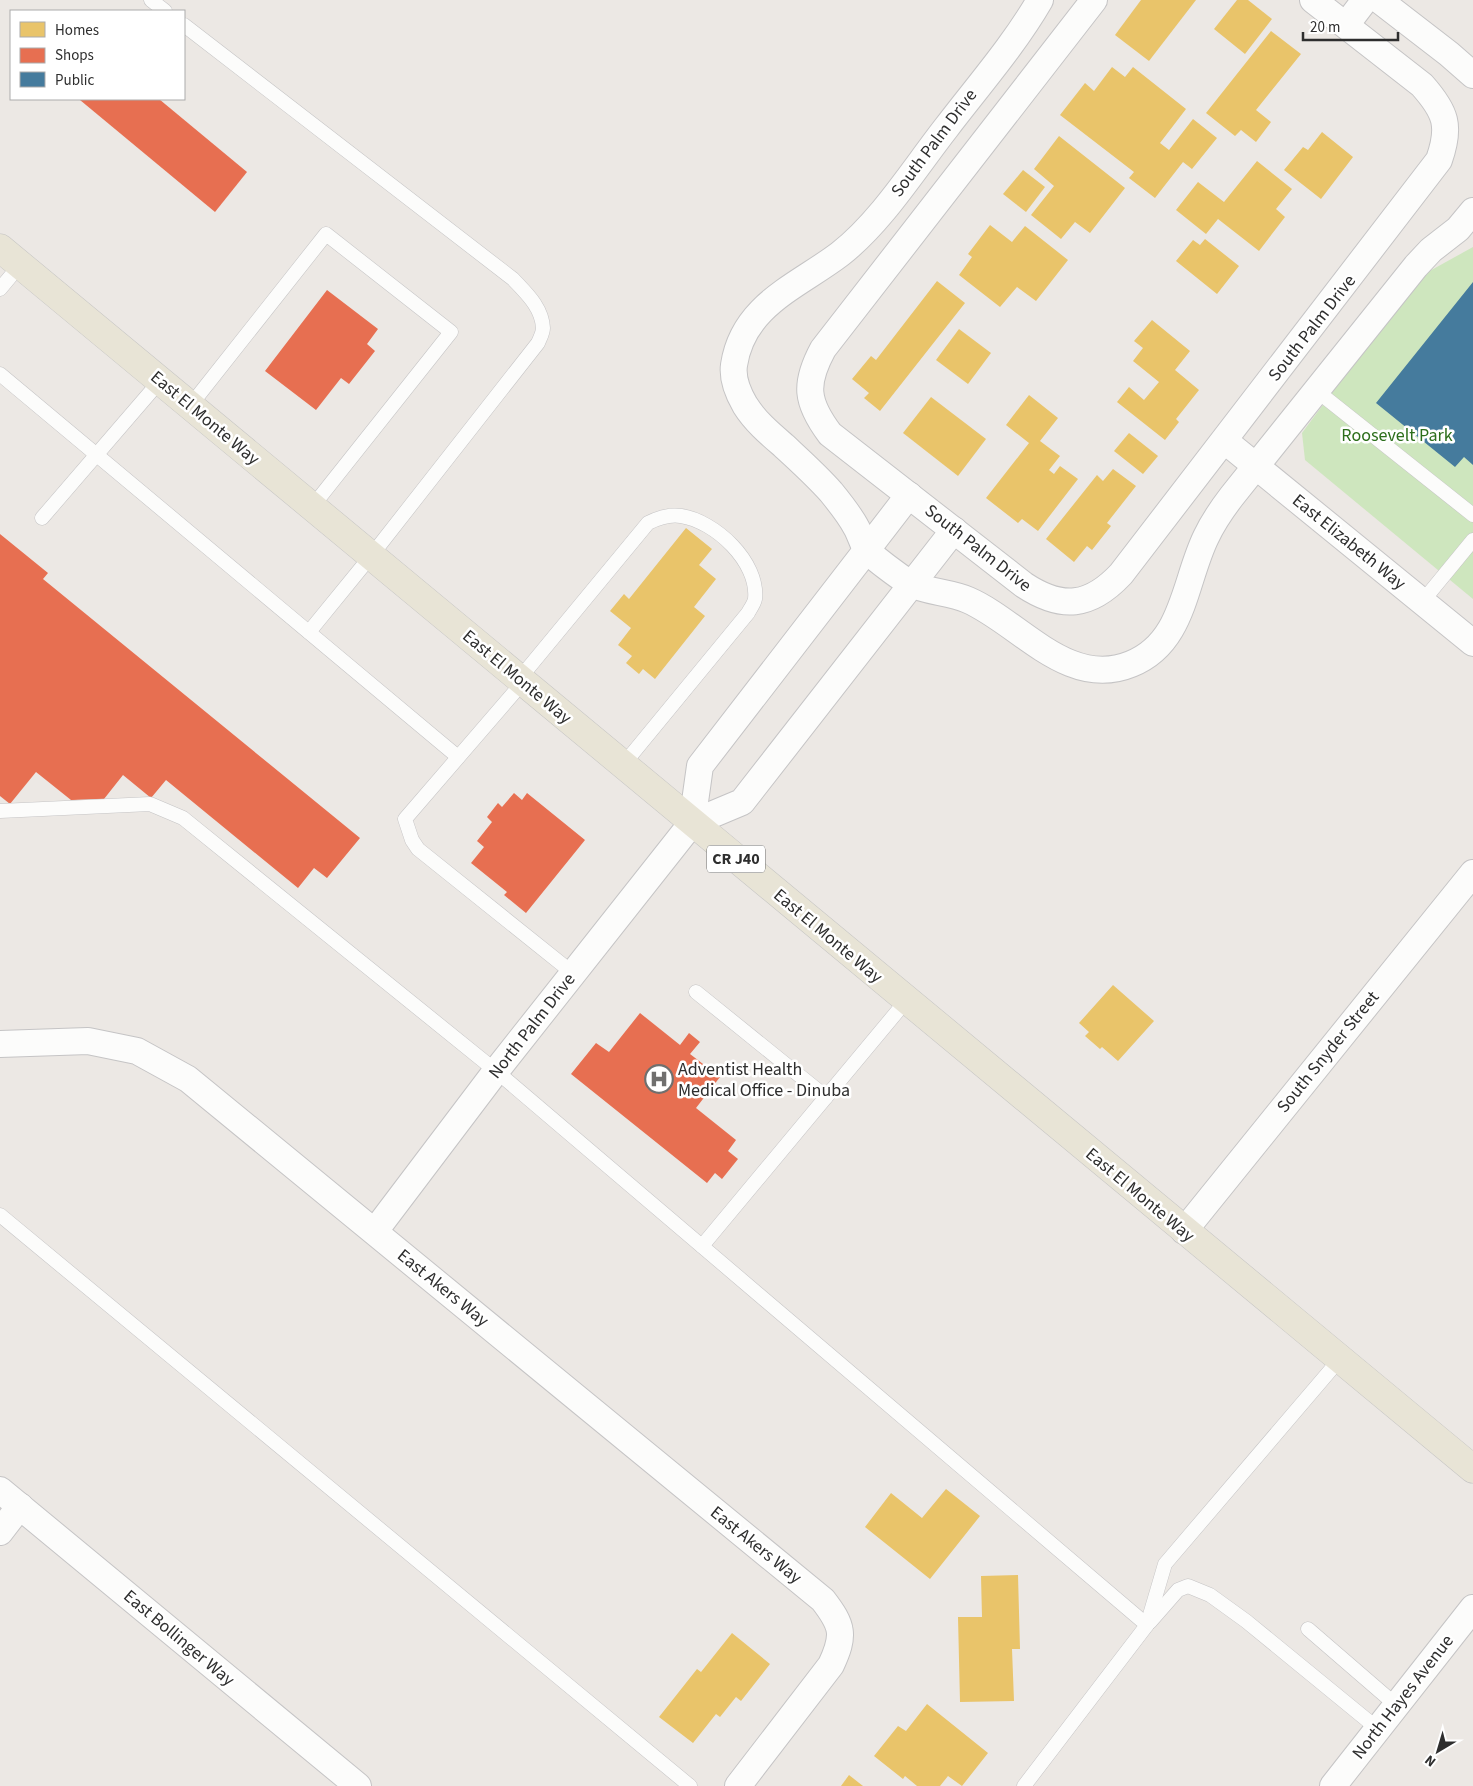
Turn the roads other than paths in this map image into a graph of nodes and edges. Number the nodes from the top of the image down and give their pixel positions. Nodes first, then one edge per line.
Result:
1 (151, 0) edge
2 (1040, 0) edge
3 (1094, 0) edge
4 (1313, 0) edge
5 (1365, 0) edge
6 (1379, 0) edge
7 (164, 10) edge
8 (1346, 25) junction
9 (185, 27) edge
10 (1473, 75) edge
11 (1473, 211) edge
12 (10, 257) edge
13 (0, 289) edge
14 (0, 374) edge
15 (160, 381) junction
16 (1316, 390) junction
17 (190, 406) junction
18 (1225, 441) junction
19 (97, 455) junction
20 (1256, 467) junction
21 (909, 495) junction
22 (312, 507) junction
23 (1473, 515) edge
24 (42, 518) dead end
25 (954, 530) junction
26 (1473, 540) edge
27 (867, 550) junction
28 (372, 556) junction
29 (912, 585) junction
30 (1422, 602) junction
31 (309, 632) junction
32 (1473, 643) edge
33 (522, 680) junction
34 (458, 757) junction
35 (623, 765) junction
36 (0, 811) edge
37 (692, 823) junction
38 (1473, 873) edge
39 (574, 974) junction
40 (696, 992) dead end
41 (906, 1000) junction
42 (0, 1044) edge
43 (496, 1071) junction
44 (826, 1097) junction
45 (0, 1214) edge
46 (374, 1231) junction
47 (1184, 1231) junction
48 (702, 1246) junction
49 (1340, 1359) junction
50 (1473, 1469) edge
51 (10, 1498) edge
52 (0, 1532) edge
53 (1473, 1608) edge
54 (1147, 1625) junction
55 (1308, 1629) dead end
56 (1396, 1705) junction
57 (1378, 1729) junction
58 (358, 1786) edge
59 (690, 1786) edge
60 (738, 1786) edge
61 (1024, 1786) edge
62 (1334, 1786) edge

1 - 7 lane
2 - 27 street, South Palm Drive
3 - 21 street, South Palm Drive
4 - 8 street, South Palm Drive
5 - 8 street
6 - 10 street
8 - 18 street, South Palm Drive
9 - 28 lane
11 - 16 street, South Palm Drive
12 - 13 lane
12 - 15 main road, East El Monte Way / CR J40
14 - 19 lane
15 - 17 main road, East El Monte Way / CR J40
15 - 19 lane
16 - 20 street, South Palm Drive
16 - 23 lane
17 - 22 main road, East El Monte Way / CR J40
17 - 22 lane
18 - 20 street, East Elizabeth Way
18 - 25 street, South Palm Drive
19 - 24 lane
19 - 31 lane
20 - 29 street, South Palm Drive
20 - 30 street, East Elizabeth Way
21 - 25 street, South Palm Drive
21 - 27 street
22 - 28 main road, East El Monte Way / CR J40
25 - 29 street
26 - 30 lane
27 - 29 street, South Palm Drive
27 - 37 street
28 - 31 lane
28 - 33 main road, East El Monte Way / CR J40
29 - 37 street
30 - 32 street, East Elizabeth Way
31 - 34 lane
33 - 34 lane
33 - 35 main road, East El Monte Way / CR J40
33 - 35 lane
34 - 39 lane
35 - 37 main road, East El Monte Way / CR J40
36 - 43 lane
37 - 39 street, North Palm Drive
37 - 41 main road, East El Monte Way / CR J40
38 - 47 street, South Snyder Street
39 - 43 street, North Palm Drive
40 - 44 lane
41 - 44 lane
41 - 47 main road, East El Monte Way / CR J40
42 - 46 street, East Akers Way
43 - 46 street, North Palm Drive
43 - 48 lane
44 - 48 lane
45 - 59 lane
46 - 60 street, East Akers Way
47 - 49 main road, East El Monte Way / CR J40
48 - 54 lane
49 - 50 main road, East El Monte Way / CR J40
49 - 54 lane
51 - 52 street
51 - 58 street, East Bollinger Way
53 - 56 street, North Hayes Avenue
54 - 57 lane
54 - 61 lane
55 - 56 lane
56 - 57 street, North Hayes Avenue
57 - 62 street, North Hayes Avenue

